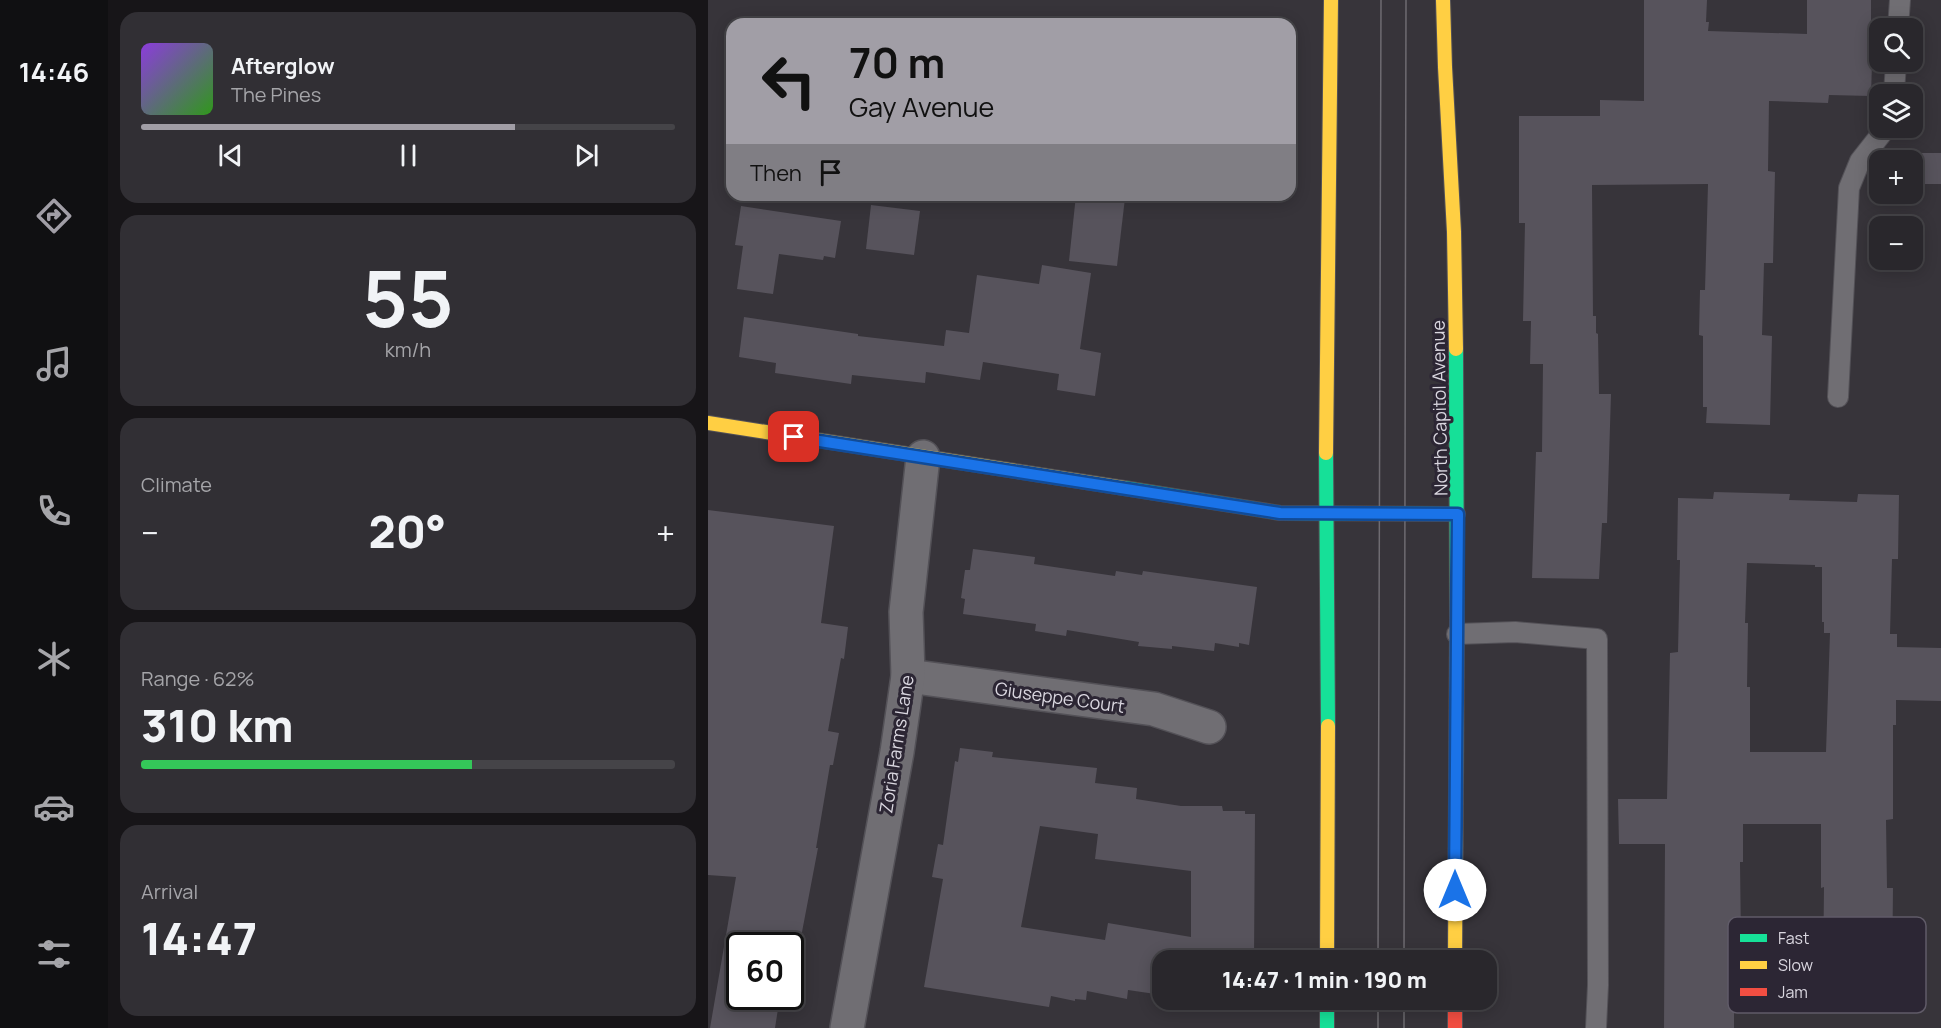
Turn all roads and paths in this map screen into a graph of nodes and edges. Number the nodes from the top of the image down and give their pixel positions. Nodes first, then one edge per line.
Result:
1 (1331, 0) edge
2 (1443, 0) edge
3 (1900, 0) edge
4 (1899, 18) edge
5 (1878, 138) edge
6 (1838, 397) dead end
7 (708, 423) edge
8 (923, 457) junction
9 (1325, 513) junction
10 (1458, 514) junction
11 (1456, 634) junction
12 (908, 676) junction
13 (1209, 727) dead end
14 (1327, 950) edge
15 (1455, 950) edge
16 (1327, 1010) edge
17 (1455, 1010) edge
18 (847, 1028) edge
19 (1327, 1028) edge
20 (1455, 1028) edge
21 (1596, 1028) edge

1 - 9 main road
2 - 10 main road, North Capitol Avenue
3 - 4 lane
5 - 6 lane
7 - 8 main road
8 - 9 main road
8 - 12 street, Zoria Farms Lane
9 - 10 main road
9 - 14 main road
10 - 11 main road, North Capitol Avenue
11 - 15 main road, North Capitol Avenue
11 - 21 lane
12 - 13 street, Giuseppe Court
12 - 18 street, Zoria Farms Lane
16 - 19 main road
17 - 20 main road

